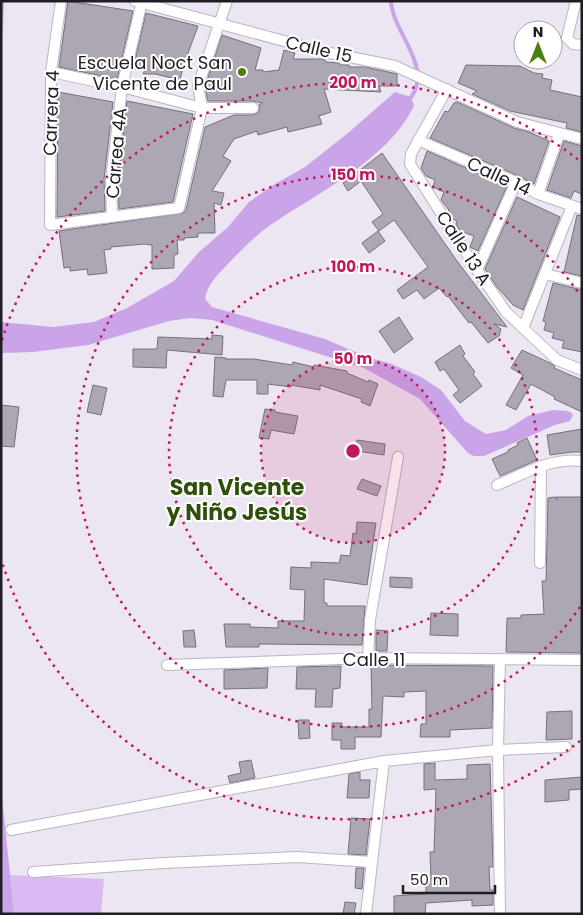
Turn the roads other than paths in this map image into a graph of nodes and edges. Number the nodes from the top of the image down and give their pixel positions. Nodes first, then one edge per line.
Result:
1 (61, 1) edge
2 (227, 1) edge
3 (576, 1) edge
4 (140, 2) edge
5 (219, 24) junction
6 (582, 45) edge
7 (51, 72) junction
8 (122, 87) junction
9 (447, 89) junction
10 (202, 108) junction
11 (253, 108) dead end
12 (559, 134) junction
13 (582, 139) edge
14 (418, 140) junction
15 (516, 182) junction
16 (538, 194) junction
17 (577, 208) edge
18 (112, 217) junction
19 (477, 270) junction
20 (545, 274) junction
21 (582, 283) edge
22 (523, 328) junction
23 (582, 370) edge
24 (398, 457) dead end
25 (578, 460) edge
26 (541, 466) junction
27 (497, 485) dead end
28 (540, 563) dead end
29 (368, 658) junction
30 (500, 660) junction
31 (582, 660) edge
32 (167, 665) dead end
33 (566, 747) dead end
34 (498, 750) junction
35 (384, 761) junction
36 (11, 830) dead end
37 (372, 862) junction
38 (33, 872) dead end
39 (366, 914) edge
40 (500, 914) edge

1 - 7 street, Carrera 4
2 - 5 street
3 - 6 street
4 - 5 street, Calle 15
4 - 8 street, Carrea 4A
5 - 9 street, Calle 15
5 - 10 street
7 - 8 street
7 - 18 street, Carrera 4
8 - 10 street
8 - 18 street, Carrea 4A
9 - 12 street, Calle 15
9 - 14 street
10 - 11 street
10 - 18 street
12 - 13 street, Calle 15
12 - 16 street
14 - 15 street, Calle 14
14 - 19 street, Calle 13 A
15 - 16 street, Calle 14
15 - 19 street
16 - 17 street, Calle 14
17 - 20 street
19 - 22 street, Calle 13 A
20 - 21 street
20 - 22 street
22 - 23 street, Calle 13 A
24 - 29 street
25 - 26 street
26 - 27 street
26 - 28 street
29 - 30 street, Calle 11
29 - 32 street, Calle 11
30 - 31 street, Calle 11
30 - 34 street
33 - 34 street
34 - 35 street
34 - 40 street
35 - 36 street
35 - 37 street
37 - 38 street
37 - 39 street

